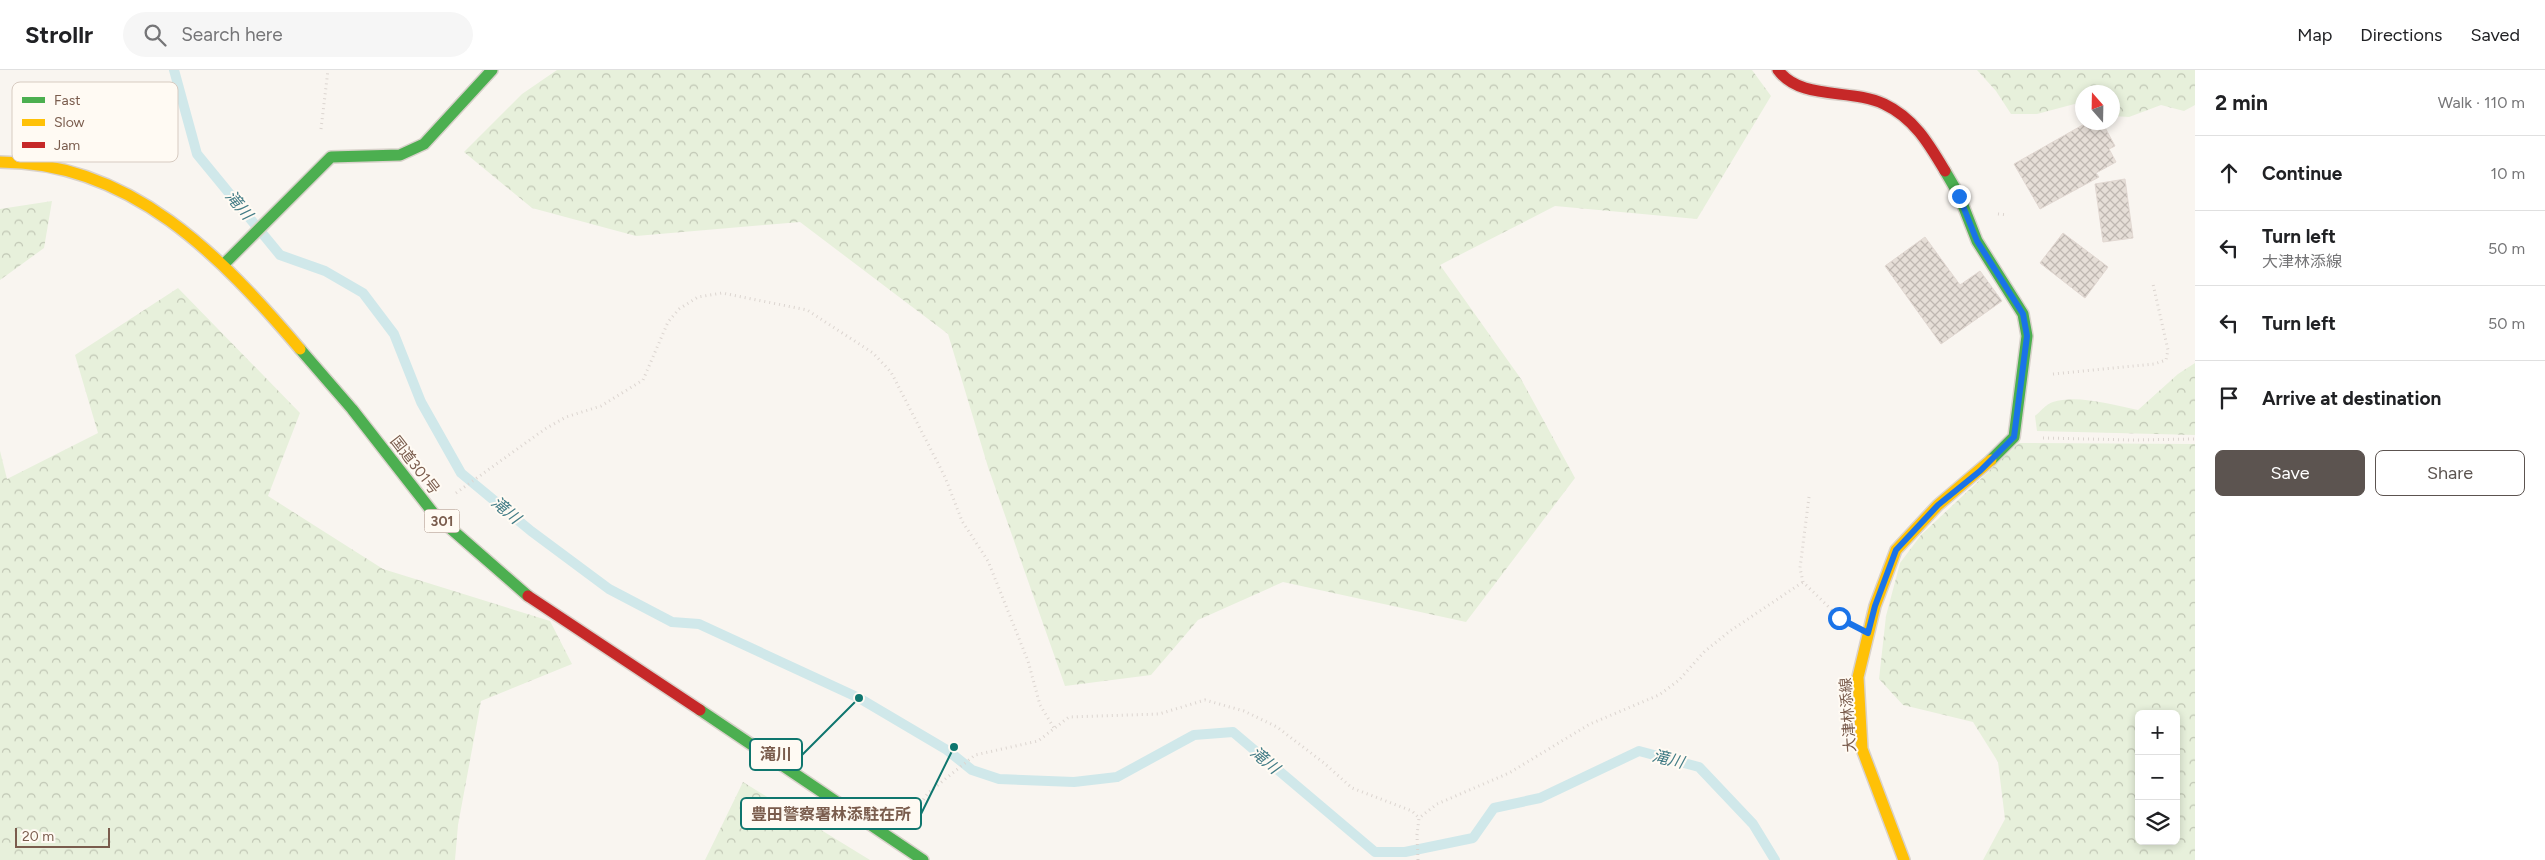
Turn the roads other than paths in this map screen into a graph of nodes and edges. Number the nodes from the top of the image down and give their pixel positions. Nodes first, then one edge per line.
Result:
1 (492, 70) edge
2 (1778, 70) edge
3 (0, 162) edge
4 (224, 264) junction
5 (922, 860) edge
6 (1904, 860) edge

1 - 4 main road
2 - 6 main road, 大津林添線
3 - 4 main road, 国道301号 / 301
4 - 5 main road, 国道301号 / 301

